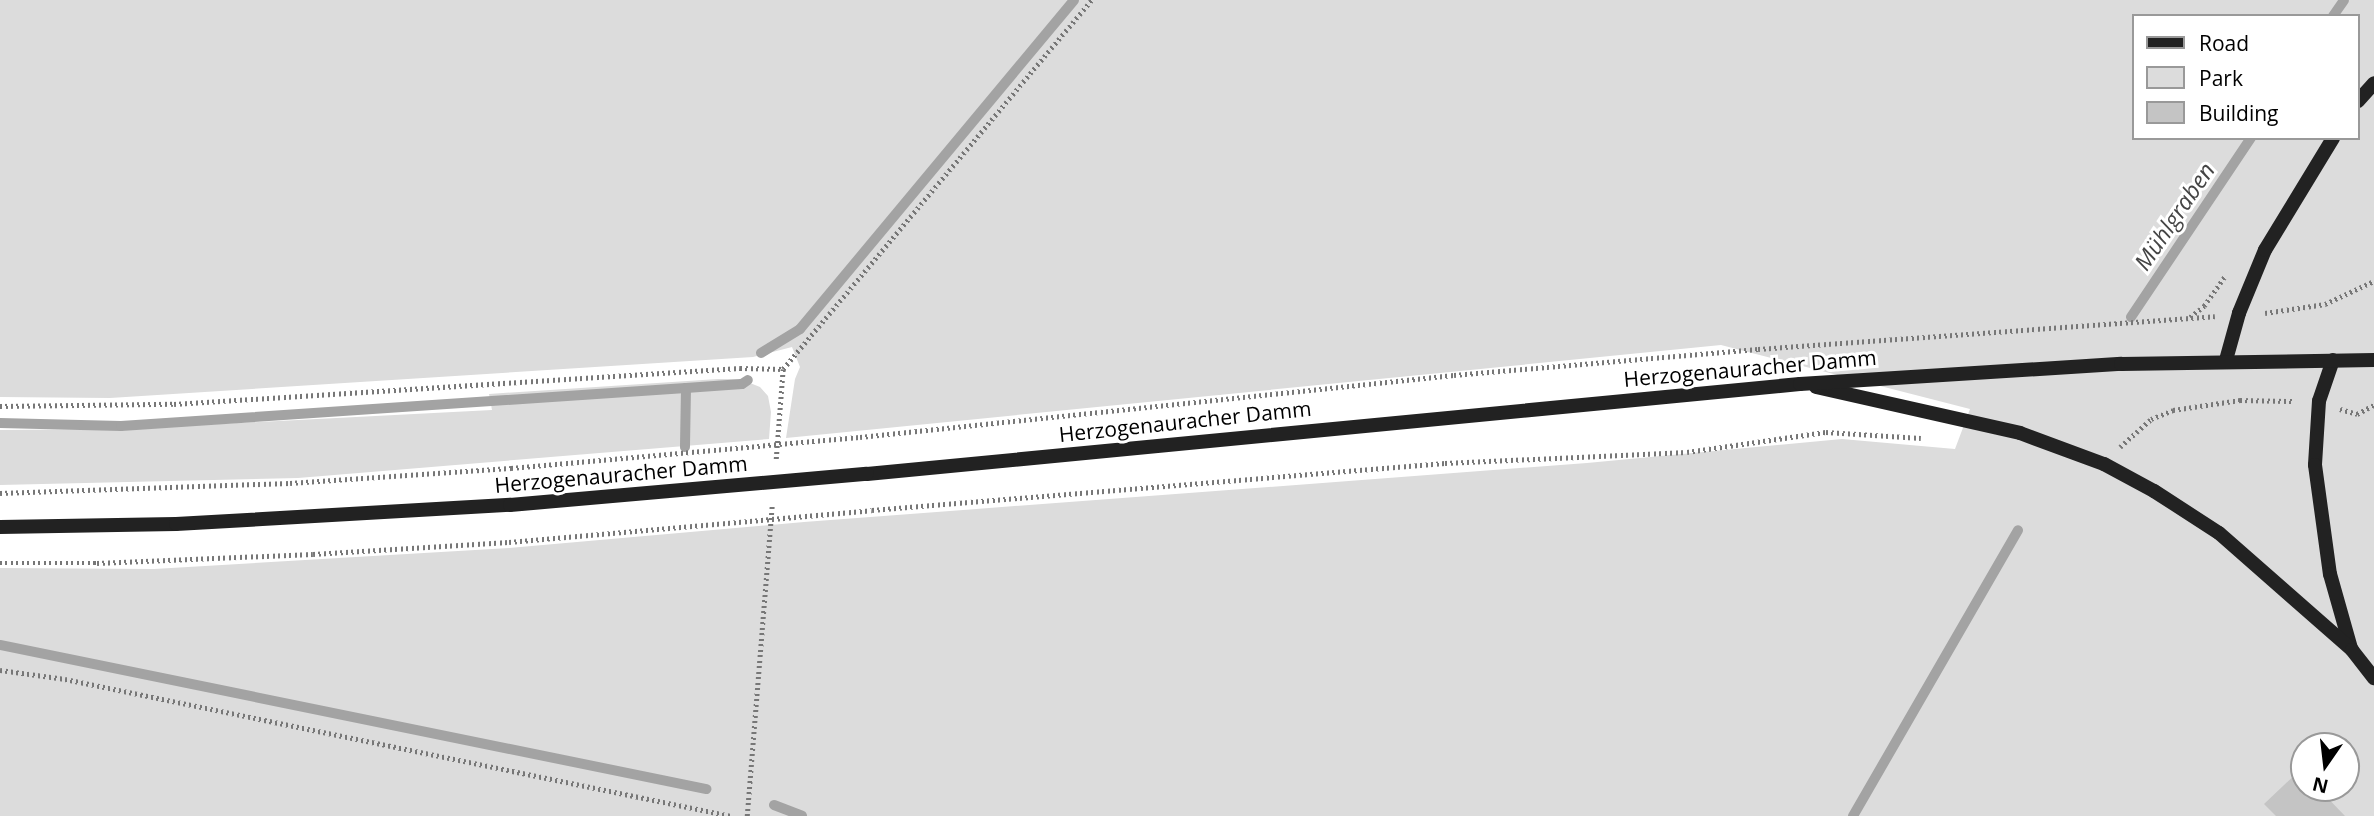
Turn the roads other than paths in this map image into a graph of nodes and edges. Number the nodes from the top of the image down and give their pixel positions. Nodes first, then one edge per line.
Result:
1 (2374, 83) edge
2 (2360, 100) edge
3 (2332, 140) edge
4 (2227, 360) junction
5 (2333, 360) junction
6 (2374, 360) edge
7 (1800, 384) junction
8 (0, 527) edge
9 (2352, 650) junction
10 (2374, 678) edge

1 - 2 main road
3 - 4 main road
4 - 5 main road, Herzogenauracher Damm
4 - 7 main road, Herzogenauracher Damm
5 - 6 main road, Herzogenauracher Damm
5 - 9 main road
7 - 8 main road, Herzogenauracher Damm, bridge
7 - 9 main road
9 - 10 main road

